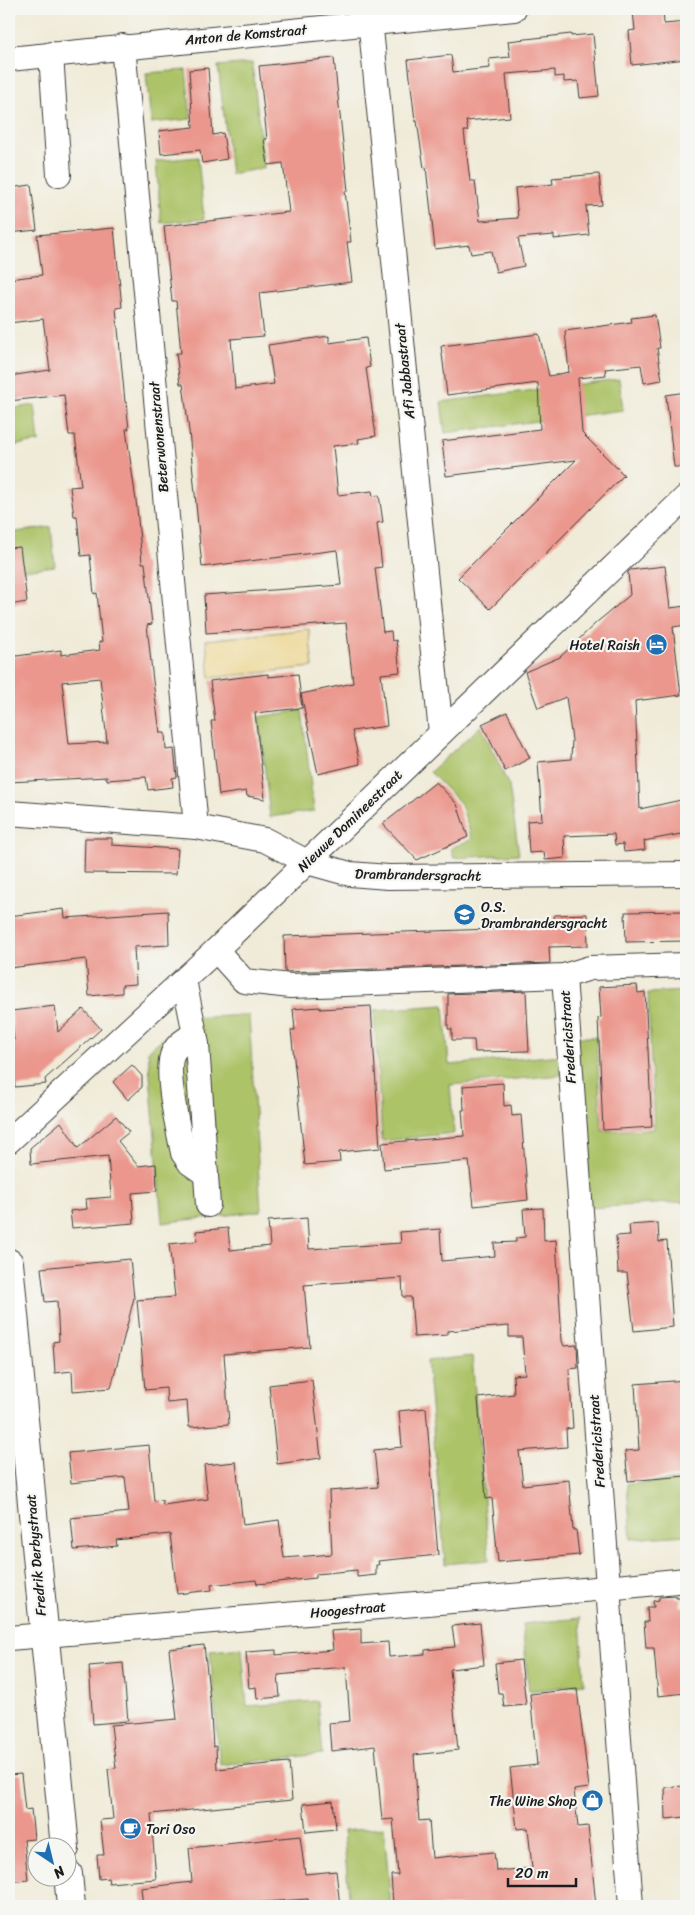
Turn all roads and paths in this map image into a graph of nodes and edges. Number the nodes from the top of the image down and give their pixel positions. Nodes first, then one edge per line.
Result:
1 (514, 9) edge
2 (370, 16) edge
3 (123, 46) junction
4 (51, 54) junction
5 (9, 59) edge
6 (59, 175) dead end
7 (686, 497) edge
8 (441, 733) junction
9 (9, 813) edge
10 (196, 827) junction
11 (307, 862) junction
12 (686, 874) edge
13 (216, 950) junction
14 (686, 965) edge
15 (564, 976) junction
16 (184, 980) junction
17 (9, 1141) edge
18 (208, 1205) dead end
19 (9, 1263) edge
20 (686, 1580) edge
21 (608, 1588) junction
22 (43, 1635) junction
23 (9, 1638) edge
24 (64, 1838) edge
25 (69, 1888) edge
26 (71, 1906) edge
27 (631, 1906) edge

1 - 2 street, Anton de Komstraat
2 - 3 street, Anton de Komstraat
2 - 8 street, Afi Jabbastraat
3 - 4 street, Anton de Komstraat
3 - 10 street, Beterwonenstraat
4 - 5 street, Anton de Komstraat
4 - 6 street
7 - 8 street, Nieuwe Domineestraat
8 - 11 street, Nieuwe Domineestraat
9 - 10 street, Drambrandersgracht
10 - 11 street, Drambrandersgracht
11 - 12 street, Drambrandersgracht
11 - 13 street, Nieuwe Domineestraat
13 - 15 street
13 - 16 street, Nieuwe Domineestraat
14 - 15 street
15 - 21 street, Fredericistraat
16 - 17 street, Nieuwe Domineestraat
16 - 18 street
19 - 22 main road, Fredrik Derbystraat
20 - 21 street, Hoogestraat
21 - 22 street, Hoogestraat
21 - 27 street, Fredericistraat
22 - 23 street, Hoogestraat
22 - 24 main road, Fredrik Derbystraat
25 - 26 main road

